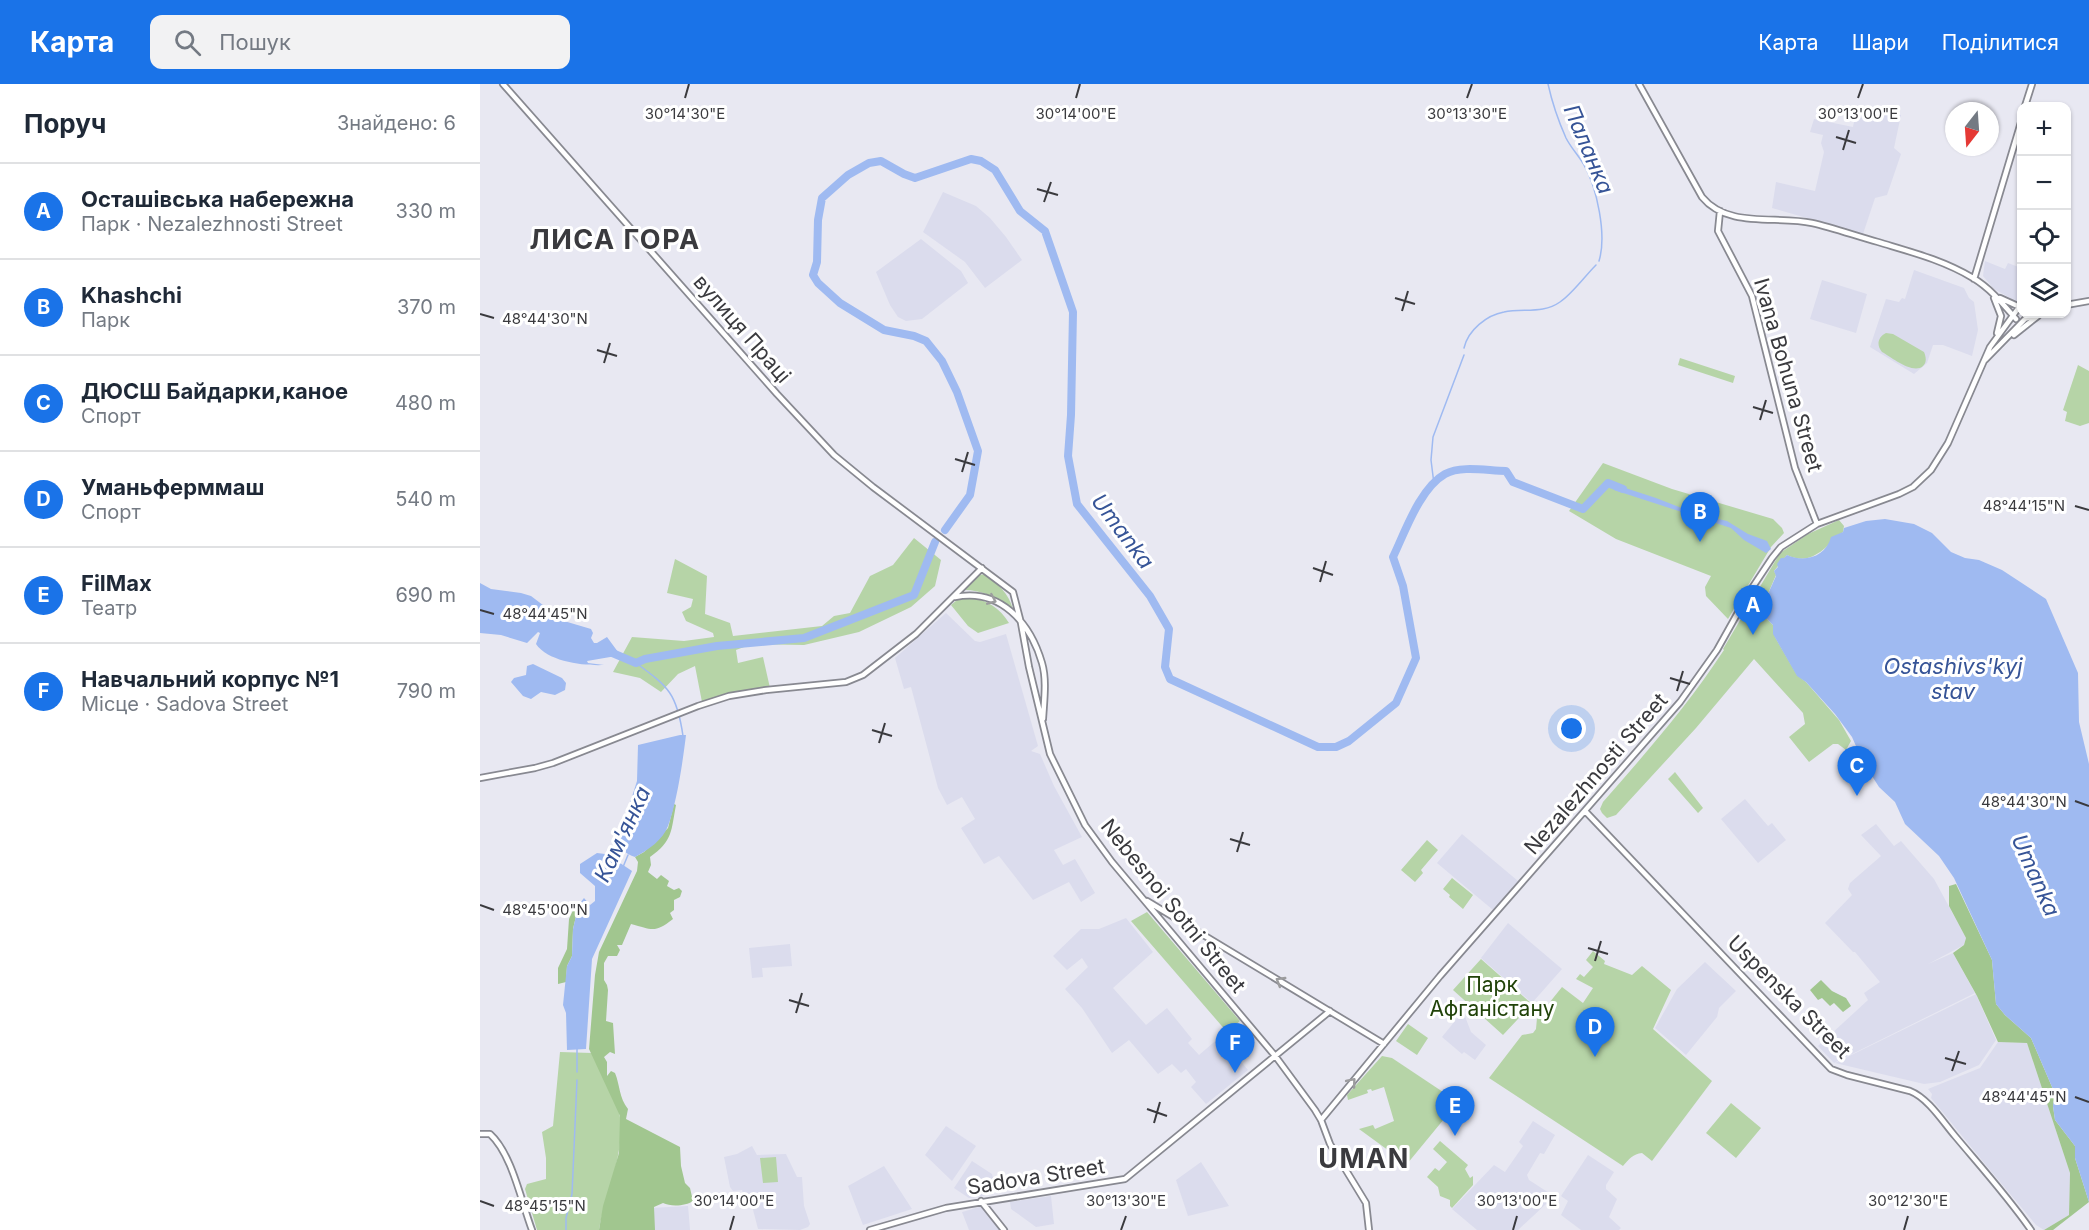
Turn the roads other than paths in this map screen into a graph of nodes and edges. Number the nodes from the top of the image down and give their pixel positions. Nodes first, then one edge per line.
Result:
1 (503, 84) edge
2 (1639, 84) edge
3 (2032, 84) edge
4 (2026, 102) edge
5 (2017, 136) edge
6 (1720, 211) junction
7 (1974, 279) junction
8 (1992, 293) junction
9 (2089, 301) edge
10 (2071, 304) edge
11 (2017, 306) edge
12 (2015, 315) joint
13 (2024, 318) edge
14 (2036, 318) edge
15 (1995, 339) junction
16 (2005, 342) junction
17 (1983, 362) junction
18 (1817, 524) junction
19 (982, 568) junction
20 (955, 597) junction
21 (1022, 623) junction
22 (1042, 664) junction
23 (1029, 668) junction
24 (1042, 725) junction
25 (480, 778) edge
26 (1586, 812) junction
27 (1143, 898) junction
28 (1167, 913) junction
29 (1162, 922) junction
30 (1330, 1011) junction
31 (1384, 1044) junction
32 (1276, 1057) junction
33 (1321, 1120) junction
34 (480, 1134) edge
35 (981, 1202) junction
36 (532, 1230) edge
37 (870, 1230) edge
38 (1004, 1230) edge
39 (1369, 1230) edge
40 (2031, 1230) edge

1 - 19 main road, вулиця Праці
2 - 6 main road
3 - 4 main road
5 - 7 main road
6 - 7 main road
6 - 18 main road, Ivana Bohuna Street
7 - 8 main road
8 - 11 main road
8 - 12 main road
8 - 15 main road
9 - 10 main road
12 - 15 main road, Nezalezhnosti Street
13 - 16 main road, Nezalezhnosti Street
14 - 16 main road, Nezalezhnosti Street
15 - 17 main road, Nezalezhnosti Street
16 - 17 main road, Nezalezhnosti Street
17 - 18 main road, Nezalezhnosti Street
18 - 26 main road, Nezalezhnosti Street
19 - 20 main road
19 - 21 main road, вулиця Праці
20 -> 21 main road
20 - 25 main road
21 - 22 main road
21 - 23 main road, Nebesnoi Sotni Street
22 - 23 main road
22 - 24 main road
23 - 24 main road, Nebesnoi Sotni Street
24 - 27 main road, Nebesnoi Sotni Street
26 - 31 main road, Nezalezhnosti Street
26 - 40 main road, Uspenska Street
27 - 28 main road
27 - 29 main road, Nebesnoi Sotni Street
28 - 29 main road
30 -> 28 main road
29 - 32 main road, Nebesnoi Sotni Street
30 - 31 main road
30 - 32 main road, Sadova Street
33 -> 31 main road, Nezalezhnosti Street
32 - 33 main road, Nebesnoi Sotni Street
32 - 35 main road, Sadova Street
33 - 39 main road, Nebesnoi Sotni Street
34 - 36 main road
35 - 37 main road, Sadova Street
35 - 38 main road

